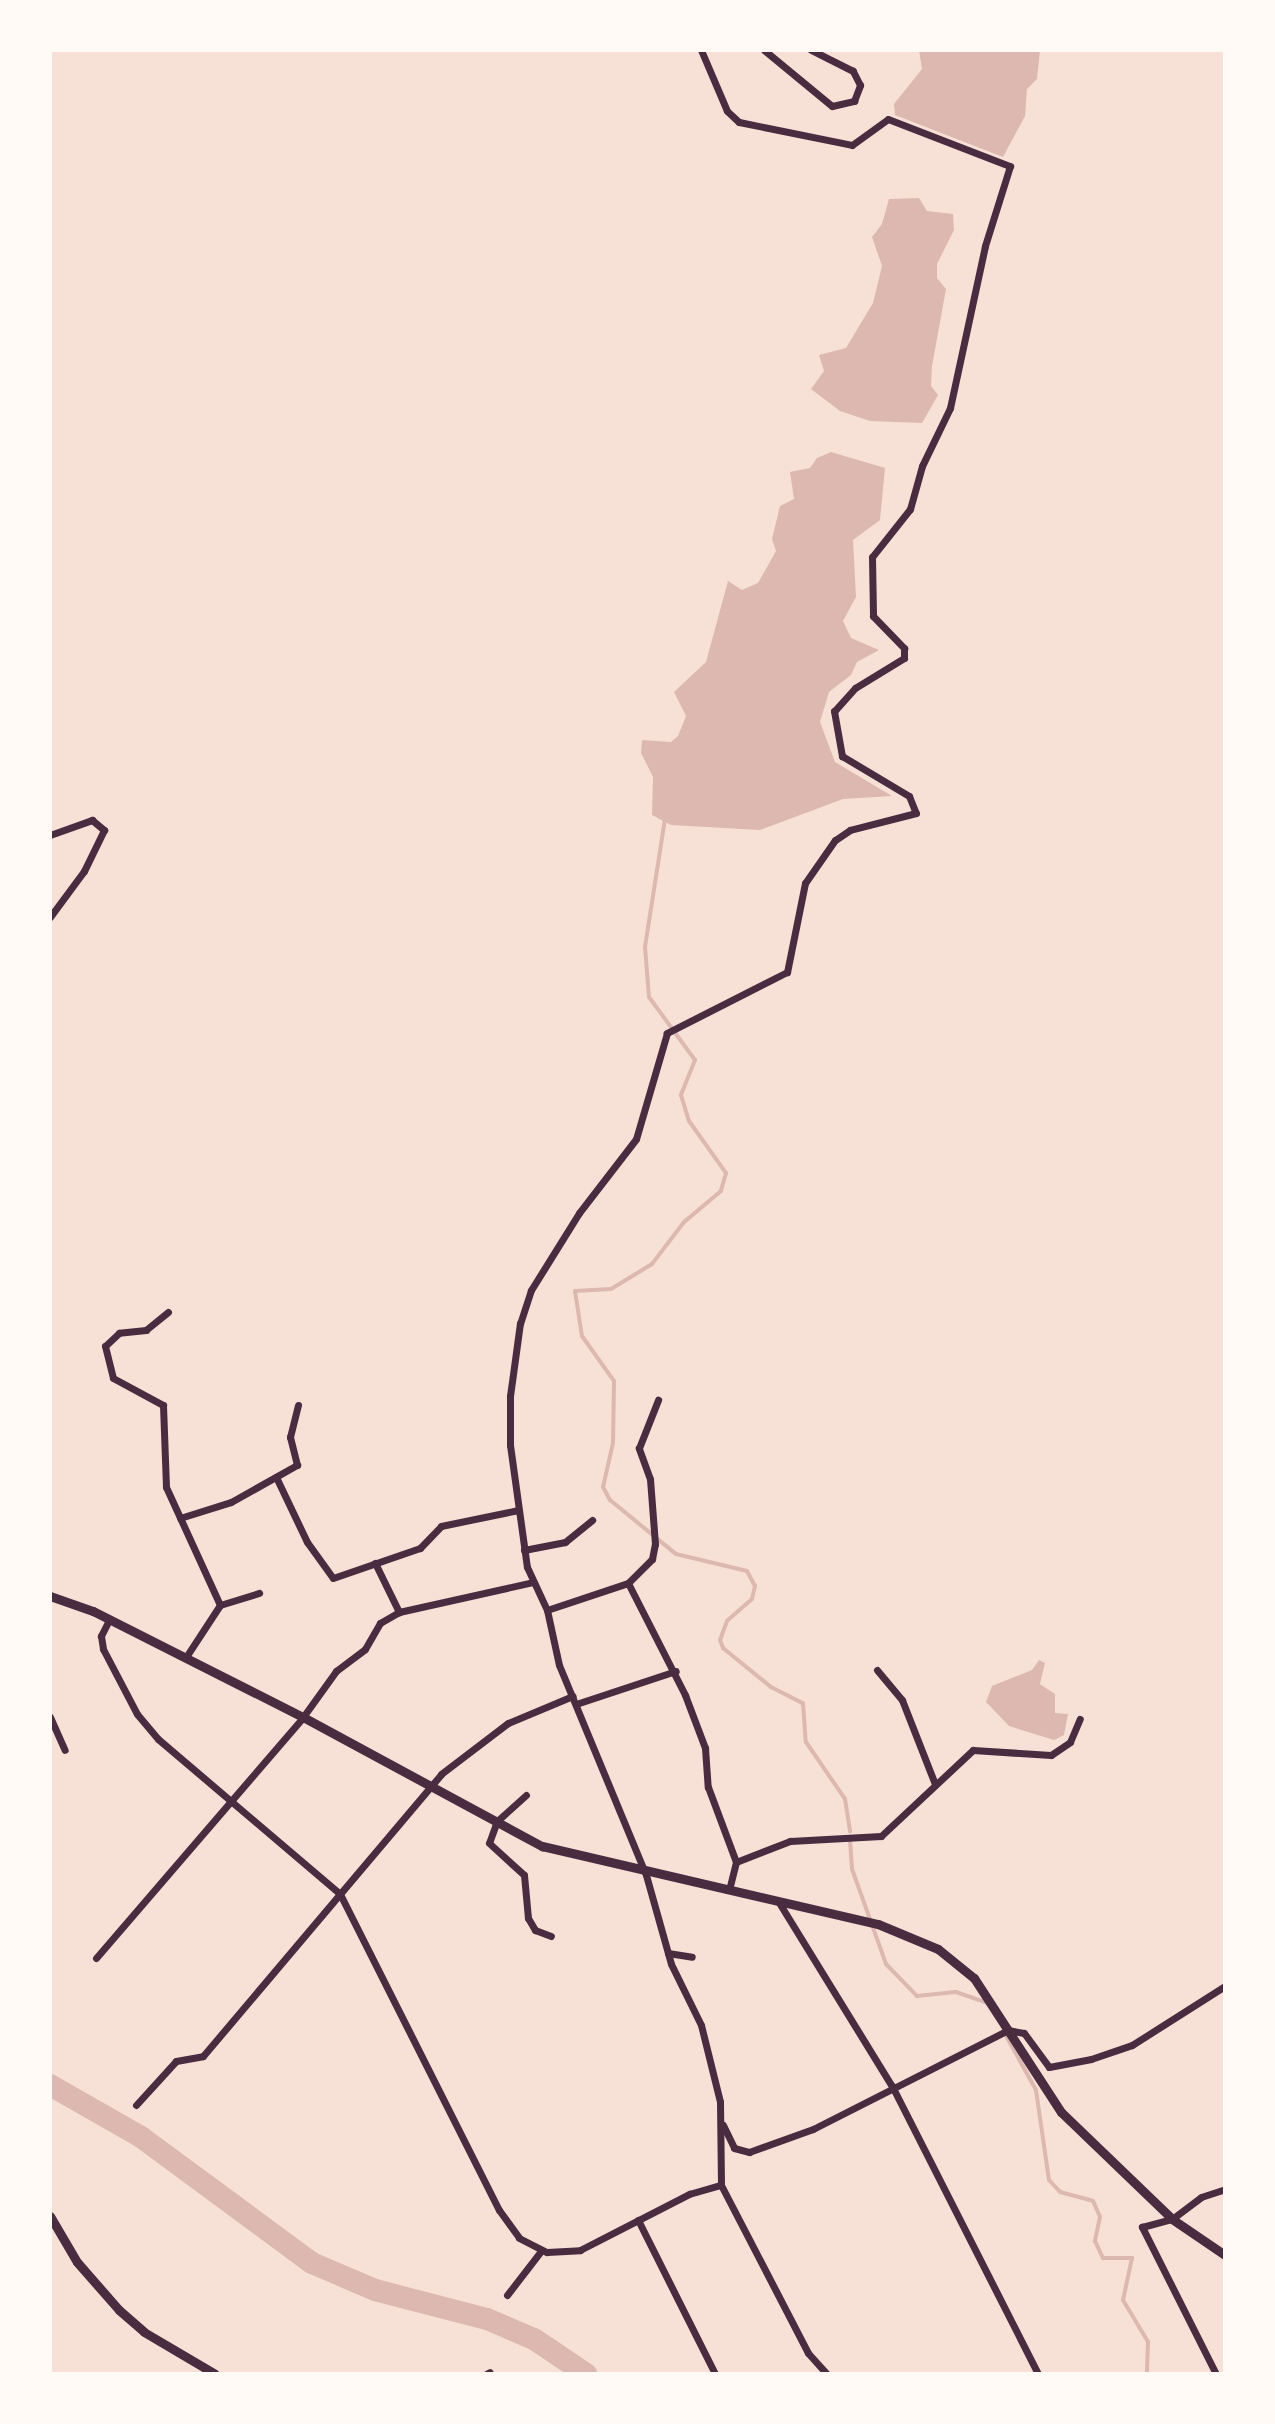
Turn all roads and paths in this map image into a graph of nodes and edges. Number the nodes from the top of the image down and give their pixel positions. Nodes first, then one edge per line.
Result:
1 (701, 50) edge
2 (764, 50) edge
3 (811, 50) edge
4 (50, 835) edge
5 (50, 917) edge
6 (168, 1312) dead end
7 (658, 1400) dead end
8 (298, 1405) dead end
9 (276, 1477) junction
10 (518, 1510) junction
11 (180, 1518) junction
12 (592, 1520) dead end
13 (524, 1550) junction
14 (375, 1563) junction
15 (533, 1582) junction
16 (628, 1583) junction
17 (259, 1593) dead end
18 (50, 1596) edge
19 (220, 1605) junction
20 (547, 1610) junction
21 (399, 1612) junction
22 (109, 1620) junction
23 (186, 1657) junction
24 (877, 1670) dead end
25 (676, 1671) junction
26 (574, 1700) junction
27 (50, 1717) edge
28 (303, 1717) junction
29 (1080, 1719) dead end
30 (65, 1750) dead end
31 (433, 1783) junction
32 (935, 1784) junction
33 (526, 1795) dead end
34 (232, 1799) junction
35 (497, 1821) junction
36 (736, 1862) junction
37 (641, 1872) junction
38 (729, 1890) junction
39 (340, 1894) junction
40 (778, 1901) junction
41 (551, 1936) dead end
42 (668, 1953) junction
43 (692, 1957) dead end
44 (96, 1958) dead end
45 (1225, 1986) edge
46 (1008, 2030) junction
47 (892, 2086) junction
48 (136, 2105) dead end
49 (722, 2123) junction
50 (721, 2185) junction
51 (1225, 2189) edge
52 (50, 2216) edge
53 (1172, 2219) junction
54 (638, 2220) junction
55 (541, 2251) junction
56 (1225, 2255) edge
57 (507, 2295) dead end
58 (215, 2374) edge
59 (715, 2374) edge
60 (827, 2374) edge
61 (1038, 2374) edge
62 (1216, 2374) edge

1 - 10 street
2 - 3 street
4 - 5 street
6 - 11 street
7 - 16 street
8 - 9 street
9 - 11 street
9 - 14 street
10 - 13 street
10 - 14 street
11 - 19 street
12 - 13 street
13 - 15 street
14 - 21 street
15 - 20 street
15 - 21 street
16 - 20 street
16 - 25 street
17 - 19 street
18 - 22 main road
19 - 23 street
20 - 26 street
21 - 28 street
22 - 23 main road
22 - 34 street
23 - 28 main road
24 - 32 street
25 - 26 street
25 - 36 street
26 - 31 street
26 - 37 street
27 - 30 street
28 - 31 main road
28 - 34 street
29 - 32 street
31 - 35 main road
31 - 39 street
32 - 36 street
33 - 35 street
34 - 39 street
34 - 44 street
35 - 37 main road
35 - 41 street
36 - 38 street
37 - 38 main road
37 - 42 street
38 - 40 main road
39 - 48 street
39 - 55 street
40 - 46 main road
40 - 47 street
42 - 43 street
42 - 49 street
45 - 46 street
46 - 47 street
46 - 53 main road
47 - 49 street
47 - 61 street
49 - 50 street
50 - 54 street
50 - 60 street
51 - 53 street
52 - 58 main road
53 - 56 main road
53 - 62 street
54 - 55 street
54 - 59 street
55 - 57 street

